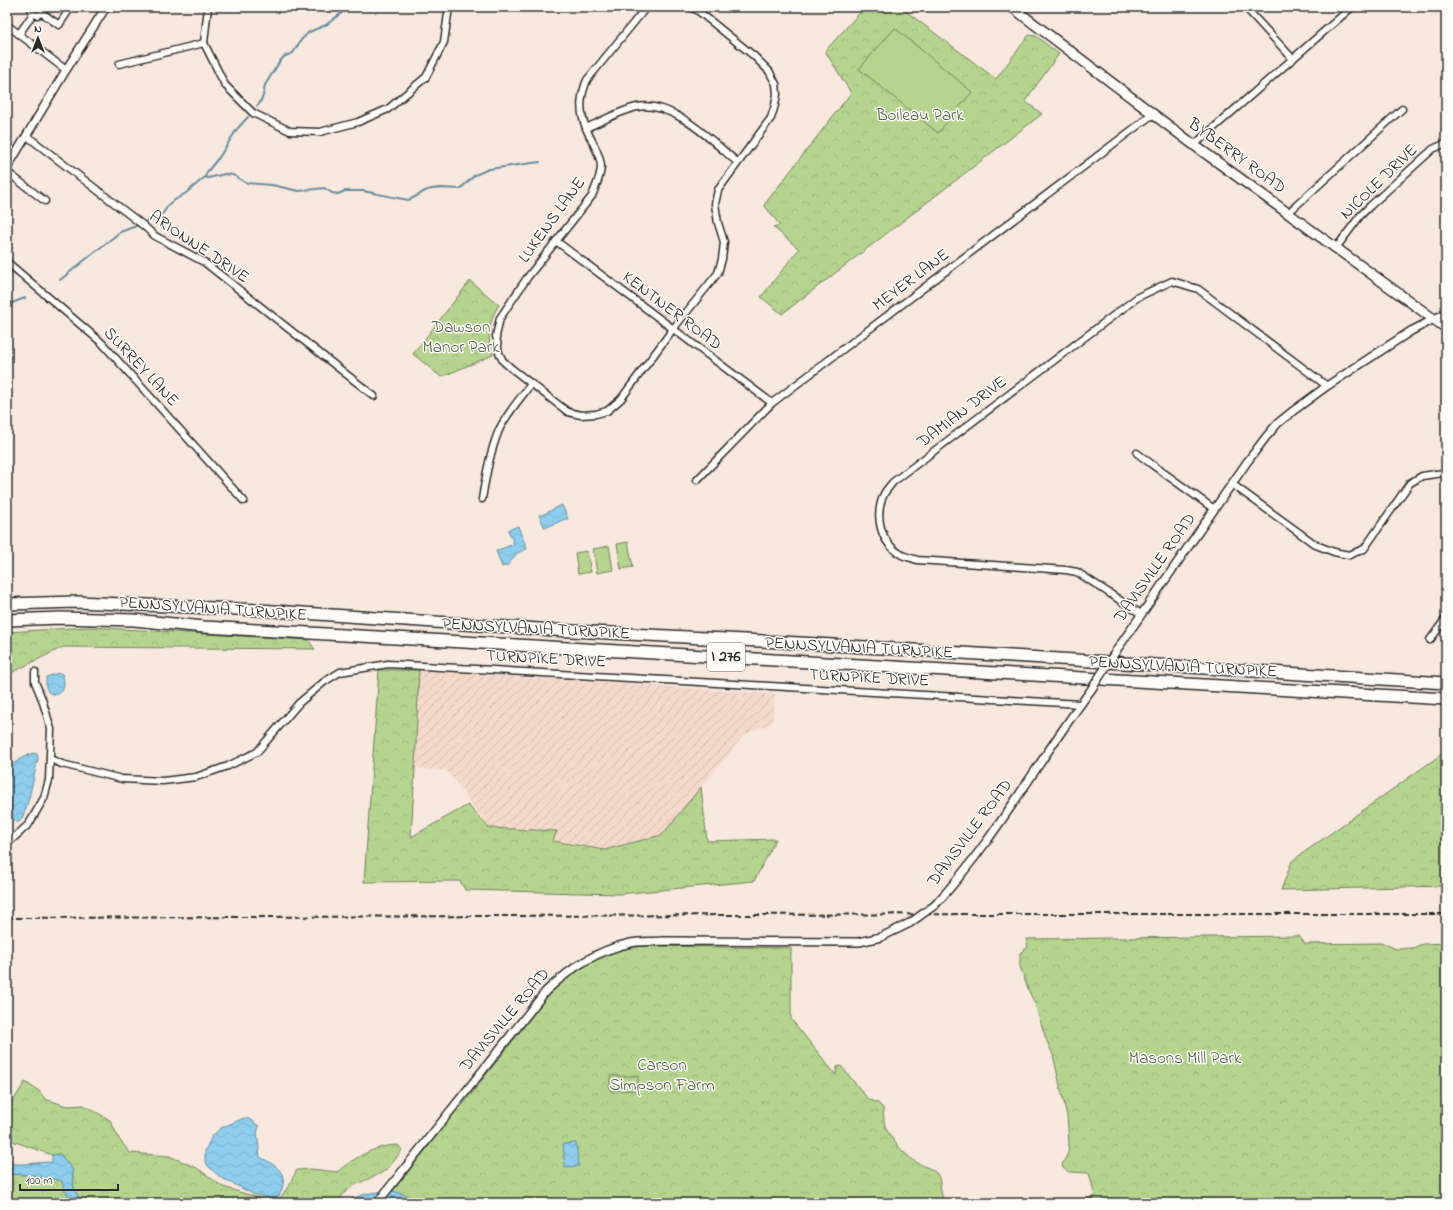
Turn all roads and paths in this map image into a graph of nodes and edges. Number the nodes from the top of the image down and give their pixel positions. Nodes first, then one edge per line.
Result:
1 (31, 7) edge
2 (71, 7) edge
3 (106, 7) edge
4 (208, 7) edge
5 (449, 7) edge
6 (650, 7) edge
7 (689, 7) edge
8 (1245, 7) edge
9 (1352, 7) edge
10 (1017, 8) edge
11 (698, 9) edge
12 (42, 10) edge
13 (33, 14) junction
14 (7, 25) edge
15 (19, 34) junction
16 (204, 43) junction
17 (1293, 60) junction
18 (119, 64) dead end
19 (66, 70) junction
20 (1402, 109) dead end
21 (1153, 114) junction
22 (586, 128) junction
23 (27, 136) junction
24 (1446, 143) edge
25 (1194, 145) junction
26 (737, 162) junction
27 (7, 168) edge
28 (7, 172) edge
29 (45, 201) dead end
30 (1288, 213) junction
31 (556, 241) junction
32 (1336, 248) junction
33 (7, 262) edge
34 (1446, 313) edge
35 (1433, 318) junction
36 (1446, 328) edge
37 (673, 329) junction
38 (531, 384) junction
39 (1326, 386) junction
40 (374, 396) dead end
41 (772, 403) junction
42 (1137, 453) dead end
43 (1446, 474) edge
44 (697, 480) dead end
45 (1232, 484) junction
46 (482, 499) dead end
47 (244, 501) dead end
48 (1214, 509) junction
49 (7, 604) edge
50 (1142, 614) junction
51 (1446, 618) edge
52 (7, 620) edge
53 (1430, 640) dead end
54 (35, 672) dead end
55 (1446, 683) edge
56 (1446, 699) edge
57 (1081, 704) junction
58 (50, 759) junction
59 (7, 844) edge
60 (377, 1203) edge

1 - 13 street
2 - 12 street
3 - 19 street
4 - 16 street
5 - 16 street
6 - 22 street, LUKENS LANE
7 - 11 street
8 - 17 street
9 - 17 street
10 - 21 main road, BYBERRY ROAD
11 - 26 street, LUKENS LANE
12 - 13 street
13 - 15 street
14 - 15 street
15 - 19 street
16 - 18 street
17 - 25 street
19 - 23 street
20 - 30 street
21 - 25 main road, BYBERRY ROAD
21 - 41 street, MEYER LANE
22 - 26 street
22 - 31 street, LUKENS LANE
23 - 27 street
23 - 40 street, ARIONNE DRIVE
24 - 32 street, NICOLE DRIVE
25 - 30 main road, BYBERRY ROAD
26 - 37 street, LUKENS LANE
28 - 29 street
30 - 32 main road, BYBERRY ROAD
31 - 37 street, KENTNER ROAD
31 - 38 street, LUKENS LANE
32 - 35 main road, BYBERRY ROAD
33 - 47 street, SURREY LANE
34 - 35 street, DAVISVILLE ROAD
35 - 36 main road, BYBERRY ROAD
35 - 39 street, DAVISVILLE ROAD
37 - 38 street, LUKENS LANE
37 - 41 street, KENTNER ROAD
38 - 46 street
39 - 45 street, DAVISVILLE ROAD
39 - 50 street, DAMIAN DRIVE
41 - 44 street, MEYER LANE
42 - 48 street
43 - 45 street
45 - 48 street, DAVISVILLE ROAD
48 - 50 street, DAVISVILLE ROAD
49 - 55 highway, PENNSYLVANIA TURNPIKE / I 276
50 - 57 street, DAVISVILLE ROAD, bridge
51 - 53 street
52 - 56 highway, PENNSYLVANIA TURNPIKE / I 276
54 - 58 street
57 - 58 street, TURNPIKE DRIVE
57 - 60 street, DAVISVILLE ROAD, bridge
58 - 59 street

